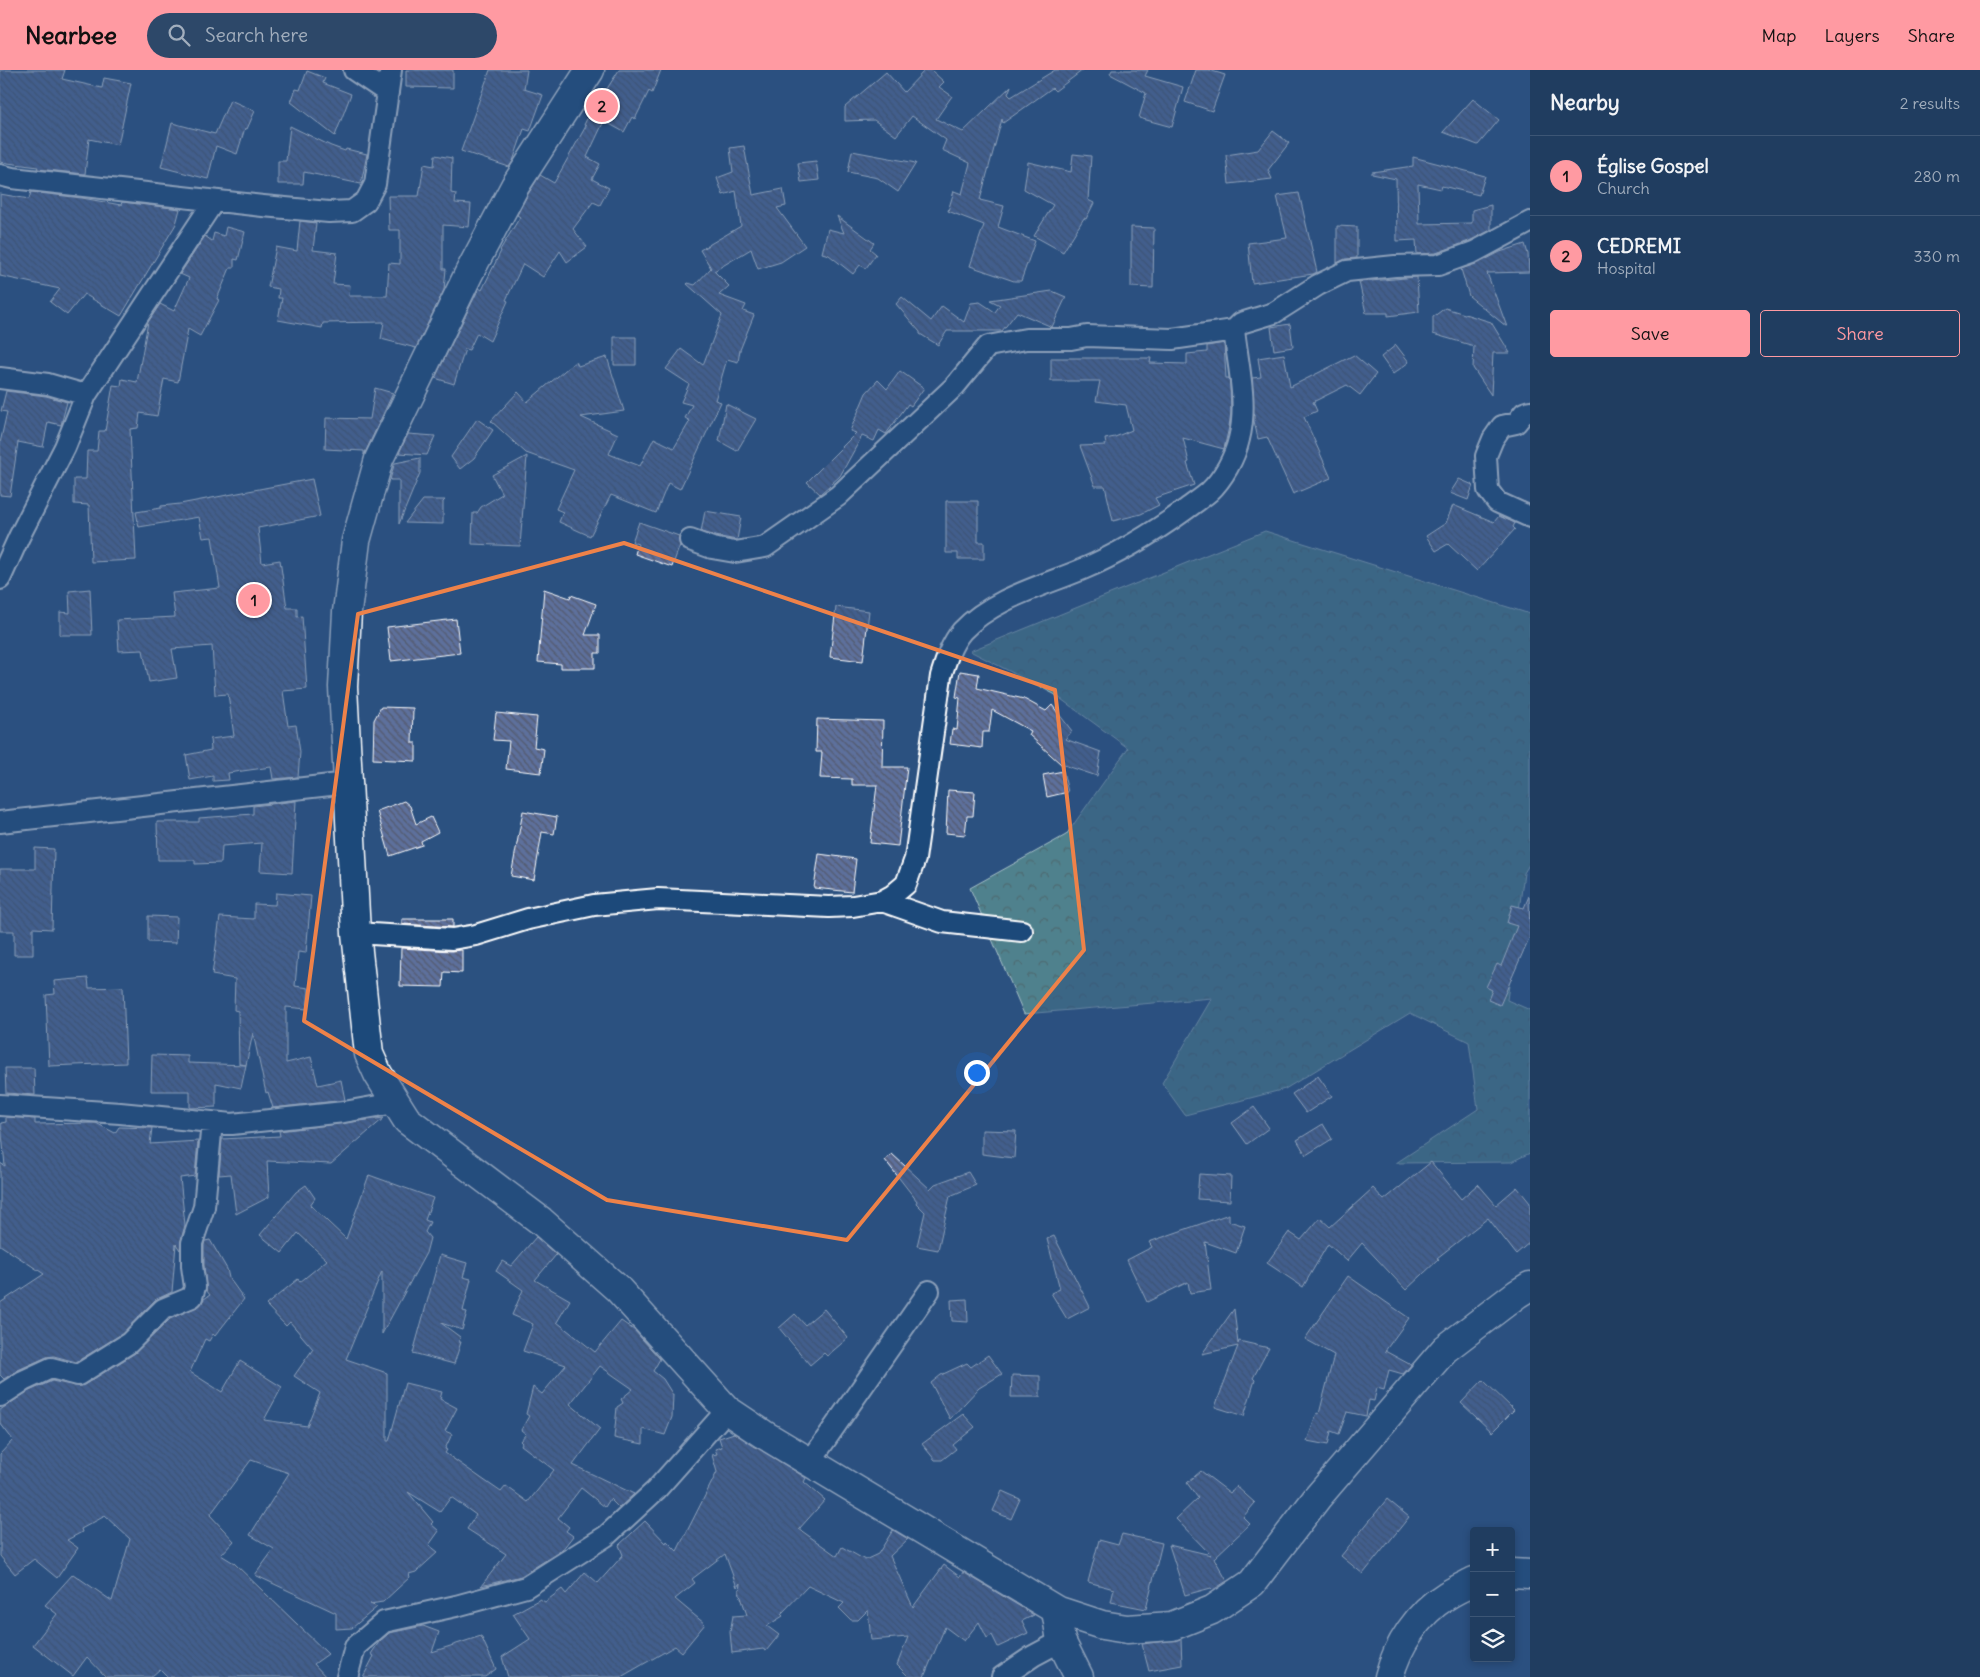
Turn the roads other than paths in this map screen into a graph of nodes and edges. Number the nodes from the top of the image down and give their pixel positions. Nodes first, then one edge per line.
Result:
1 (354, 70) edge
2 (391, 70) edge
3 (590, 70) edge
4 (388, 93) junction
5 (0, 175) edge
6 (214, 201) junction
7 (1530, 222) edge
8 (1234, 330) junction
9 (0, 378) edge
10 (86, 395) junction
11 (1530, 411) edge
12 (1530, 517) edge
13 (690, 540) dead end
14 (0, 579) edge
15 (348, 783) junction
16 (0, 822) edge
17 (882, 901) junction
18 (1022, 930) dead end
19 (356, 933) junction
20 (395, 1103) junction
21 (0, 1105) edge
22 (212, 1122) junction
23 (1530, 1286) edge
24 (929, 1291) dead end
25 (0, 1396) edge
26 (727, 1410) junction
27 (810, 1462) junction
28 (1515, 1573) edge
29 (1530, 1574) edge
30 (1470, 1583) edge
31 (1056, 1610) junction
32 (1061, 1641) junction
33 (347, 1677) edge
34 (1002, 1677) edge
35 (1079, 1677) edge
36 (1389, 1677) edge

1 - 4 street
2 - 4 street
3 - 15 street
4 - 6 street
5 - 6 street
6 - 10 street
7 - 8 street
8 - 13 street
8 - 17 street
9 - 10 street
10 - 14 street
11 - 12 street
15 - 16 street
15 - 19 street
17 - 18 street
17 - 19 street
19 - 20 street
20 - 22 street
20 - 26 street
21 - 22 street
22 - 25 street
23 - 31 street
24 - 27 street
26 - 27 street
26 - 33 street
27 - 31 street
28 - 29 street
30 - 36 street
31 - 32 street
32 - 34 street
32 - 35 street

